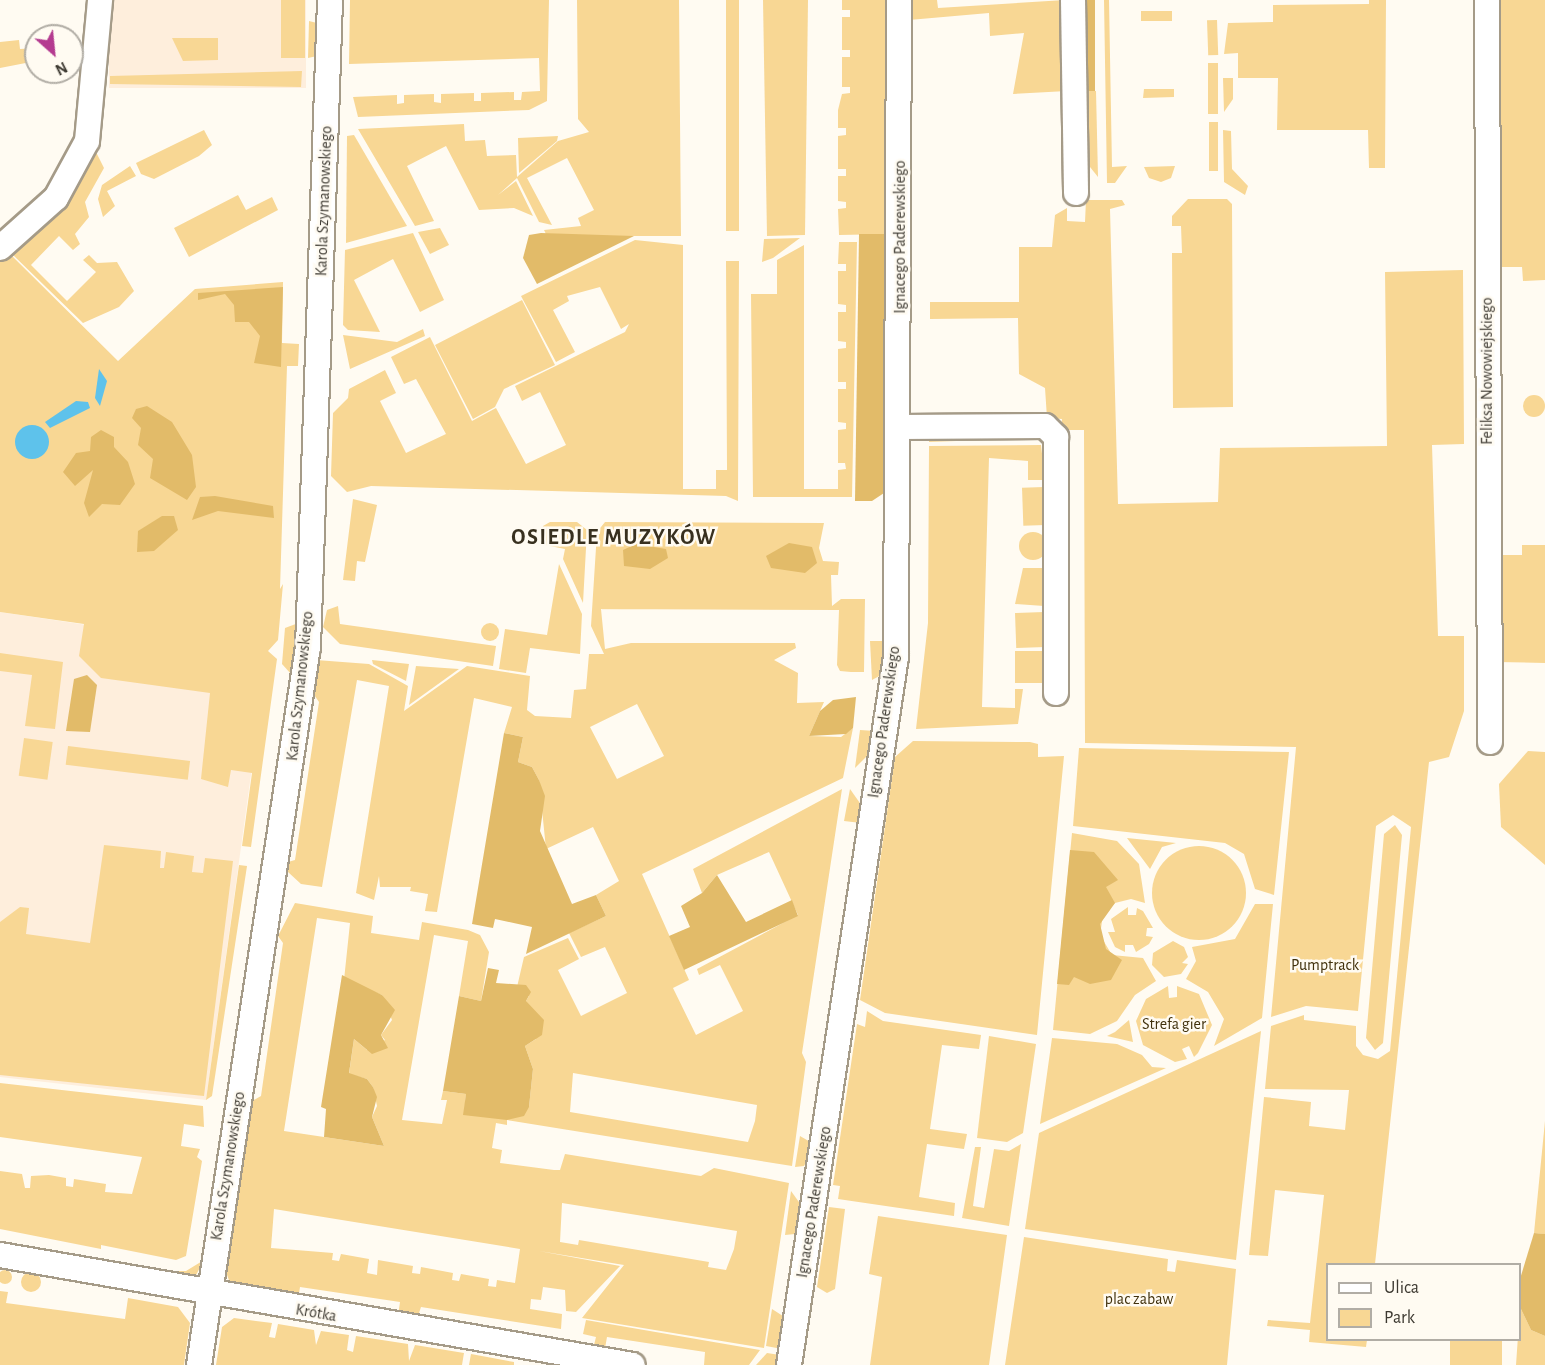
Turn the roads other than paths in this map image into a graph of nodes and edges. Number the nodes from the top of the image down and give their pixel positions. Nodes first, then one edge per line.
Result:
1 (100, 0) edge
2 (330, 0) edge
3 (899, 0) edge
4 (1073, 0) edge
5 (1487, 0) edge
6 (1076, 193) dead end
7 (0, 248) edge
8 (901, 427) junction
9 (1056, 693) dead end
10 (1490, 742) dead end
11 (0, 1256) edge
12 (209, 1295) junction
13 (199, 1365) edge
14 (633, 1365) edge
15 (789, 1365) edge

1 - 7 street
2 - 12 street, Karola Szymanowskiego
3 - 8 street, Ignacego Paderewskiego
4 - 6 street
5 - 10 street, Feliksa Nowowiejskiego
8 - 9 street
8 - 15 street, Ignacego Paderewskiego
11 - 12 street, Krótka
12 - 13 street, Karola Szymanowskiego
12 - 14 street, Krótka

